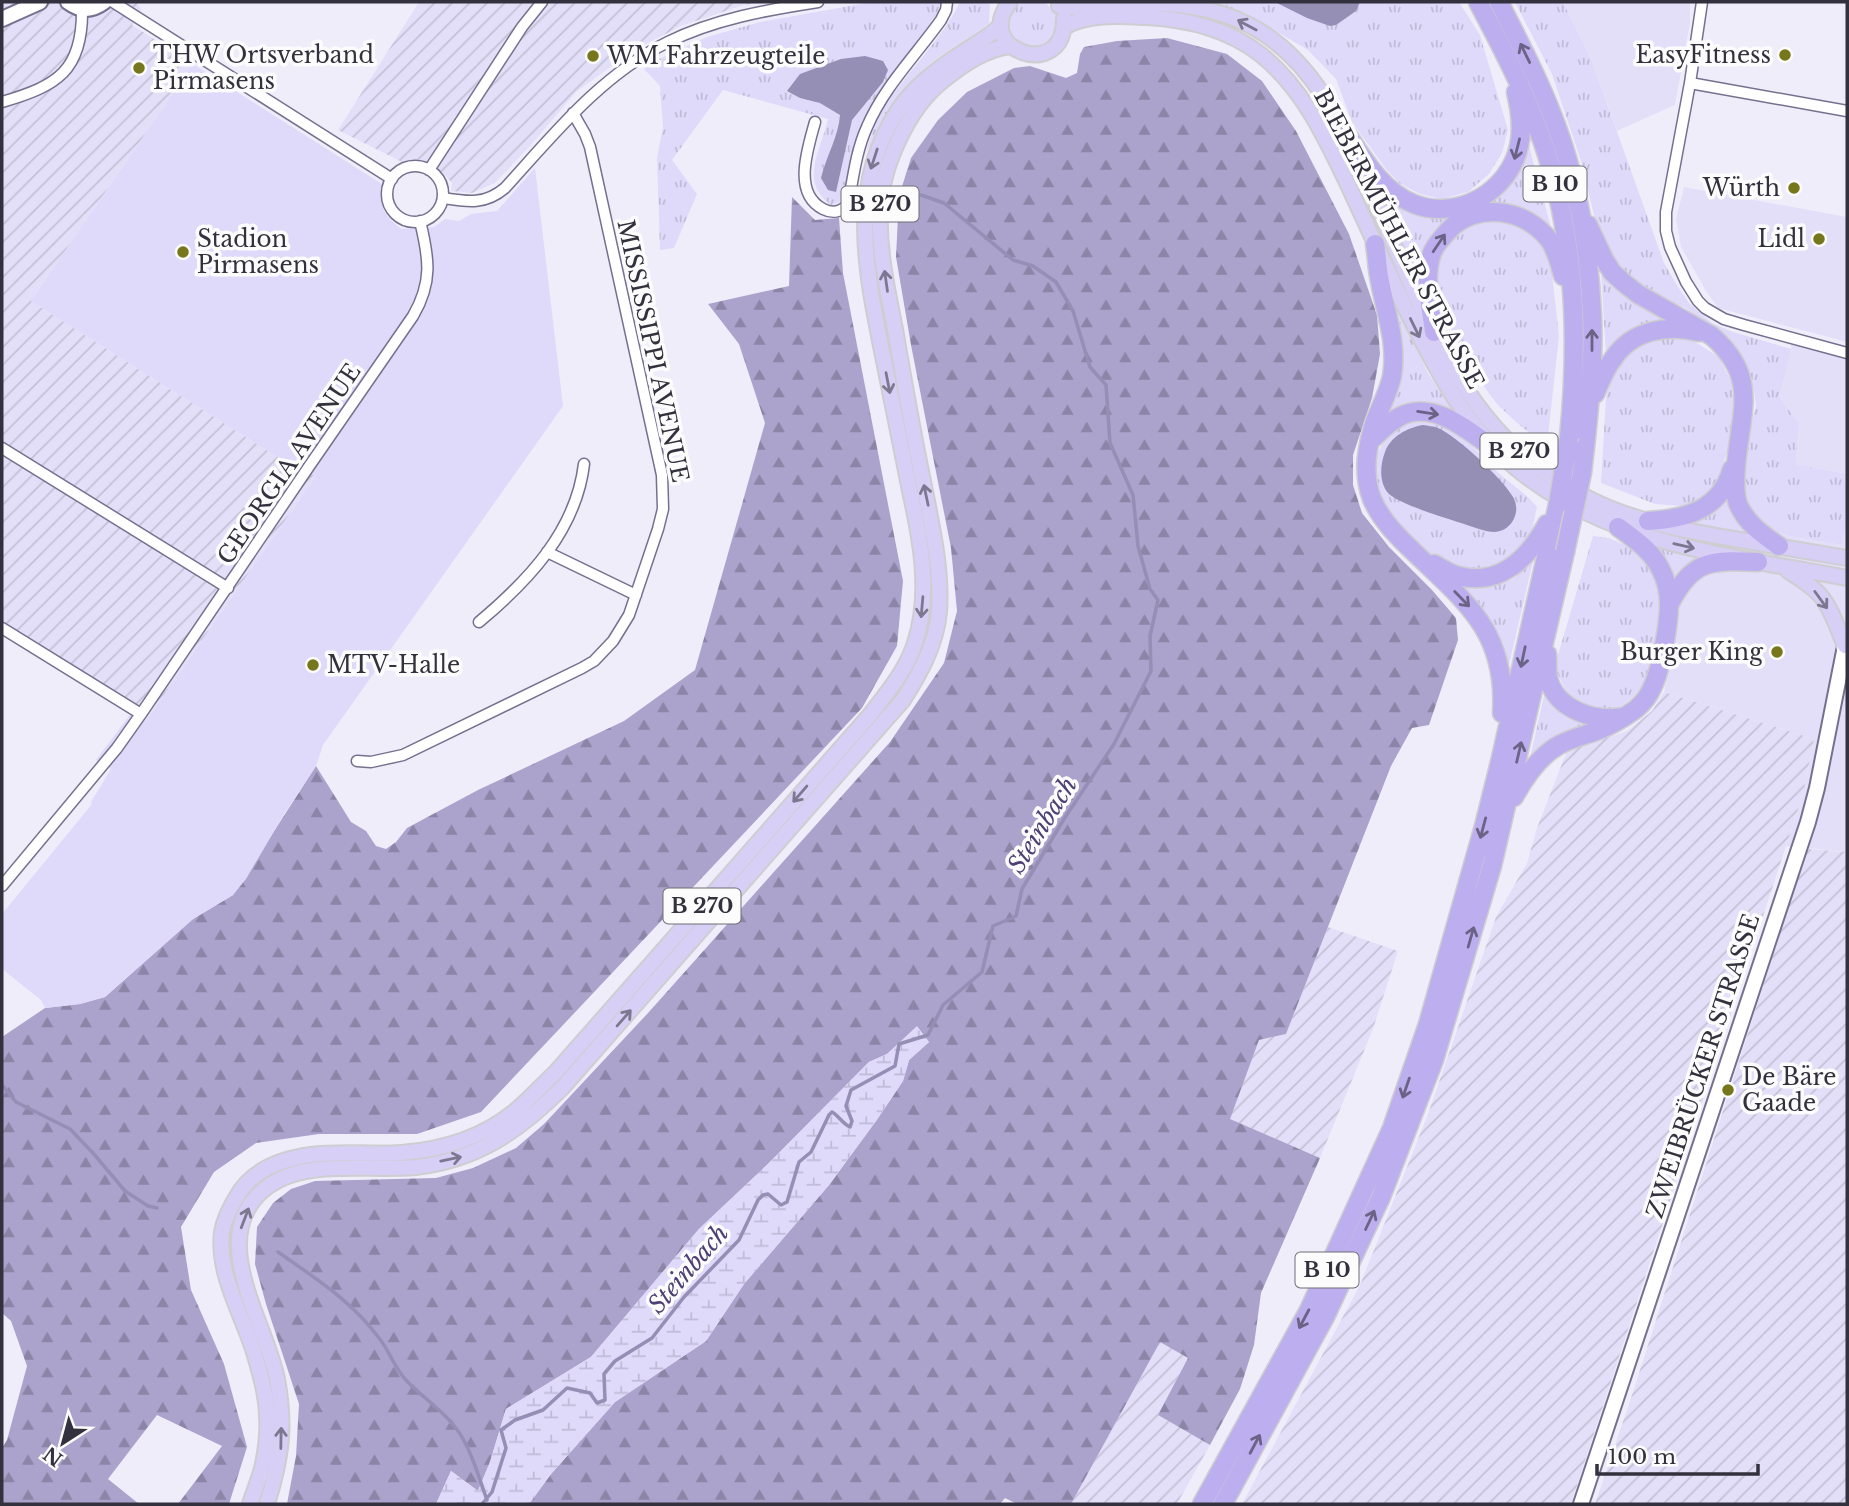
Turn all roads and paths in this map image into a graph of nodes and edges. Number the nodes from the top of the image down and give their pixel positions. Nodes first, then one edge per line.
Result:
1 (40, 2) edge
2 (68, 2) edge
3 (104, 2) edge
4 (113, 2) edge
5 (542, 2) edge
6 (818, 2) edge
7 (947, 2) edge
8 (1478, 2) edge
9 (1499, 2) edge
10 (1702, 2) edge
11 (1005, 4) edge
12 (1057, 4) edge
13 (82, 9) junction
14 (2, 19) edge
15 (1001, 25) junction
16 (1064, 27) junction
17 (1011, 47) junction
18 (1508, 58) junction
19 (1690, 83) junction
20 (2, 102) edge
21 (1847, 111) edge
22 (573, 113) junction
23 (815, 122) dead end
24 (1347, 134) junction
25 (429, 170) junction
26 (392, 179) junction
27 (1574, 186) junction
28 (443, 198) junction
29 (420, 221) junction
30 (1376, 244) junction
31 (1574, 318) junction
32 (1434, 332) junction
33 (1712, 336) junction
34 (1847, 353) edge
35 (1589, 408) junction
36 (1370, 442) junction
37 (2, 449) edge
38 (1498, 452) junction
39 (1736, 456) junction
40 (584, 464) dead end
41 (1648, 521) junction
42 (1619, 527) junction
43 (1544, 540) junction
44 (1779, 546) junction
45 (1413, 551) junction
46 (547, 552) junction
47 (1847, 558) edge
48 (1758, 562) junction
49 (1781, 566) junction
50 (1847, 578) edge
51 (228, 589) junction
52 (636, 595) junction
53 (1669, 605) junction
54 (479, 622) dead end
55 (2, 628) edge
56 (1546, 628) junction
57 (1847, 642) edge
58 (141, 714) junction
59 (1625, 717) junction
60 (358, 761) dead end
61 (1500, 762) junction
62 (1503, 819) junction
63 (2, 886) edge
64 (250, 1504) edge
65 (267, 1504) edge
66 (1202, 1504) edge
67 (1223, 1504) edge
68 (1581, 1504) edge

1 - 14 street
2 - 13 street
3 - 13 street
4 - 26 street
5 - 25 street
6 - 22 street
7 - 23 street
8 - 18 highway, B 10
27 -> 9 highway, B 10
10 - 19 street
11 - 15 main road
12 - 16 main road
24 -> 12 main road, BIEBERMÜHLER STRASSE / B 270
13 - 20 street
15 - 17 main road
15 -> 64 main road, B 270
16 - 17 main road
16 - 30 main road, BIEBERMÜHLER STRASSE / B 270
65 -> 17 main road, B 270
18 -> 24 highway
18 - 31 highway, B 10
19 - 21 street
19 - 34 street
22 - 28 street
22 - 52 street, MISSISSIPPI AVENUE
24 - 32 main road, BIEBERMÜHLER STRASSE / B 270
25 - 26 street
25 - 28 street
26 - 29 street
27 - 33 highway
35 -> 27 highway, B 10
28 - 29 street
29 - 51 street, GEORGIA AVENUE
30 - 36 highway
30 -> 38 main road, BIEBERMÜHLER STRASSE / B 270
32 -> 31 highway
31 - 43 highway, B 10, bridge
32 - 41 main road, BIEBERMÜHLER STRASSE / B 270
33 - 35 highway
33 - 39 highway
35 - 56 highway, B 10, bridge
36 -> 38 highway
36 - 45 highway
37 - 51 street
38 - 42 main road, BIEBERMÜHLER STRASSE / B 270
39 - 41 highway
39 - 44 highway
40 - 46 street
41 - 44 main road, B 270
42 -> 48 main road, B 270
42 - 53 highway
43 - 45 highway
43 -> 61 highway, B 10
44 - 47 main road, B 270
45 -> 61 highway
46 - 52 street
46 - 54 street
48 - 49 main road, B 270
48 - 53 highway
49 - 50 main road, B 270
49 -> 57 main road
51 - 58 street, GEORGIA AVENUE
52 - 60 street, MISSISSIPPI AVENUE
53 - 59 highway
55 - 58 street
56 - 59 highway
62 -> 56 highway, B 10
57 - 68 street, ZWEIBRÜCKER STRASSE
58 - 63 street, GEORGIA AVENUE
59 - 62 highway
61 -> 66 highway, B 10
67 -> 62 highway, B 10

